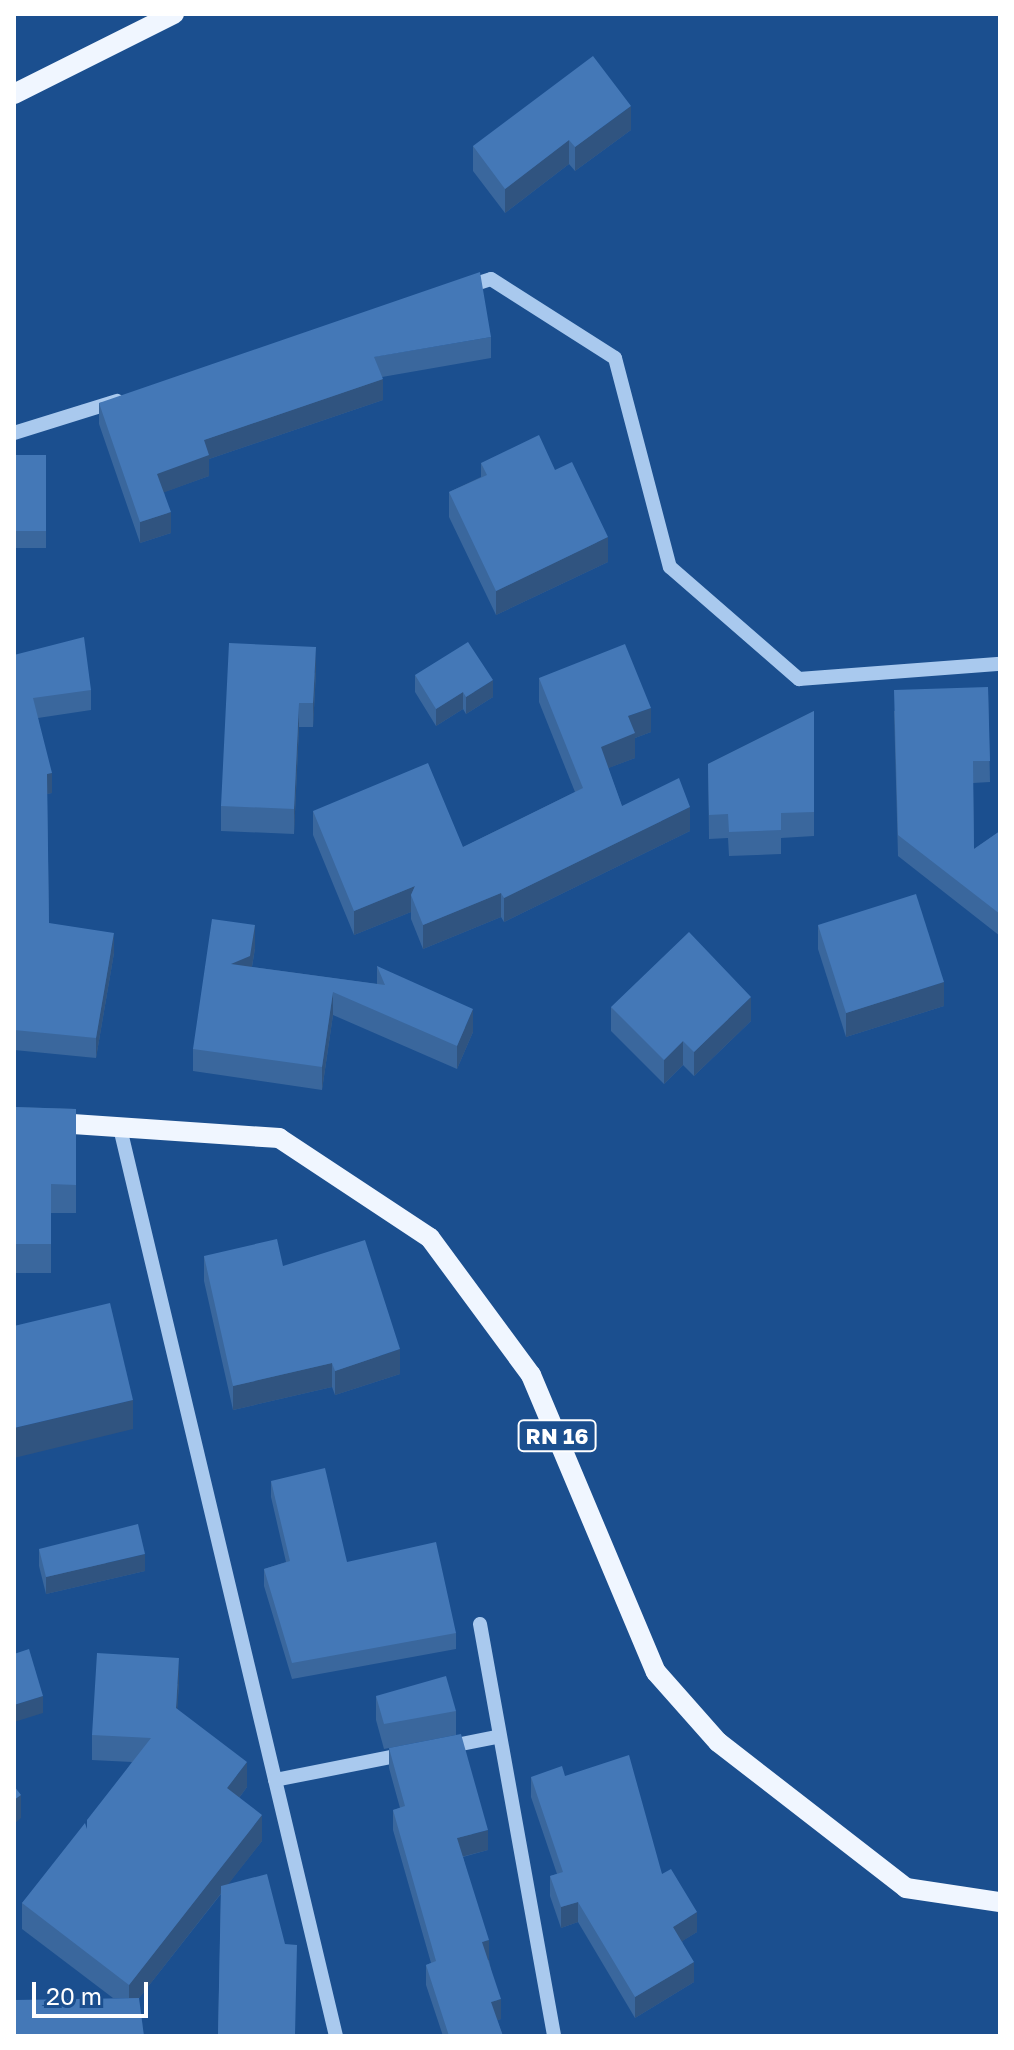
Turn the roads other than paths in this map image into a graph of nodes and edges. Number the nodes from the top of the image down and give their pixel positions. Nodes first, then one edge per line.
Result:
1 (174, 14) edge
2 (14, 94) edge
3 (445, 294) edge
4 (132, 396) edge
5 (14, 433) edge
6 (1000, 664) edge
7 (14, 1120) edge
8 (120, 1128) junction
9 (480, 1624) dead end
10 (497, 1737) junction
11 (275, 1780) junction
12 (1000, 1902) edge
13 (336, 2036) edge
14 (554, 2036) edge

1 - 2 main road
3 - 6 street
4 - 5 street
7 - 8 main road, RN 16
8 - 11 street
8 - 12 main road, RN 16
9 - 10 street
10 - 11 street
10 - 14 street
11 - 13 street

